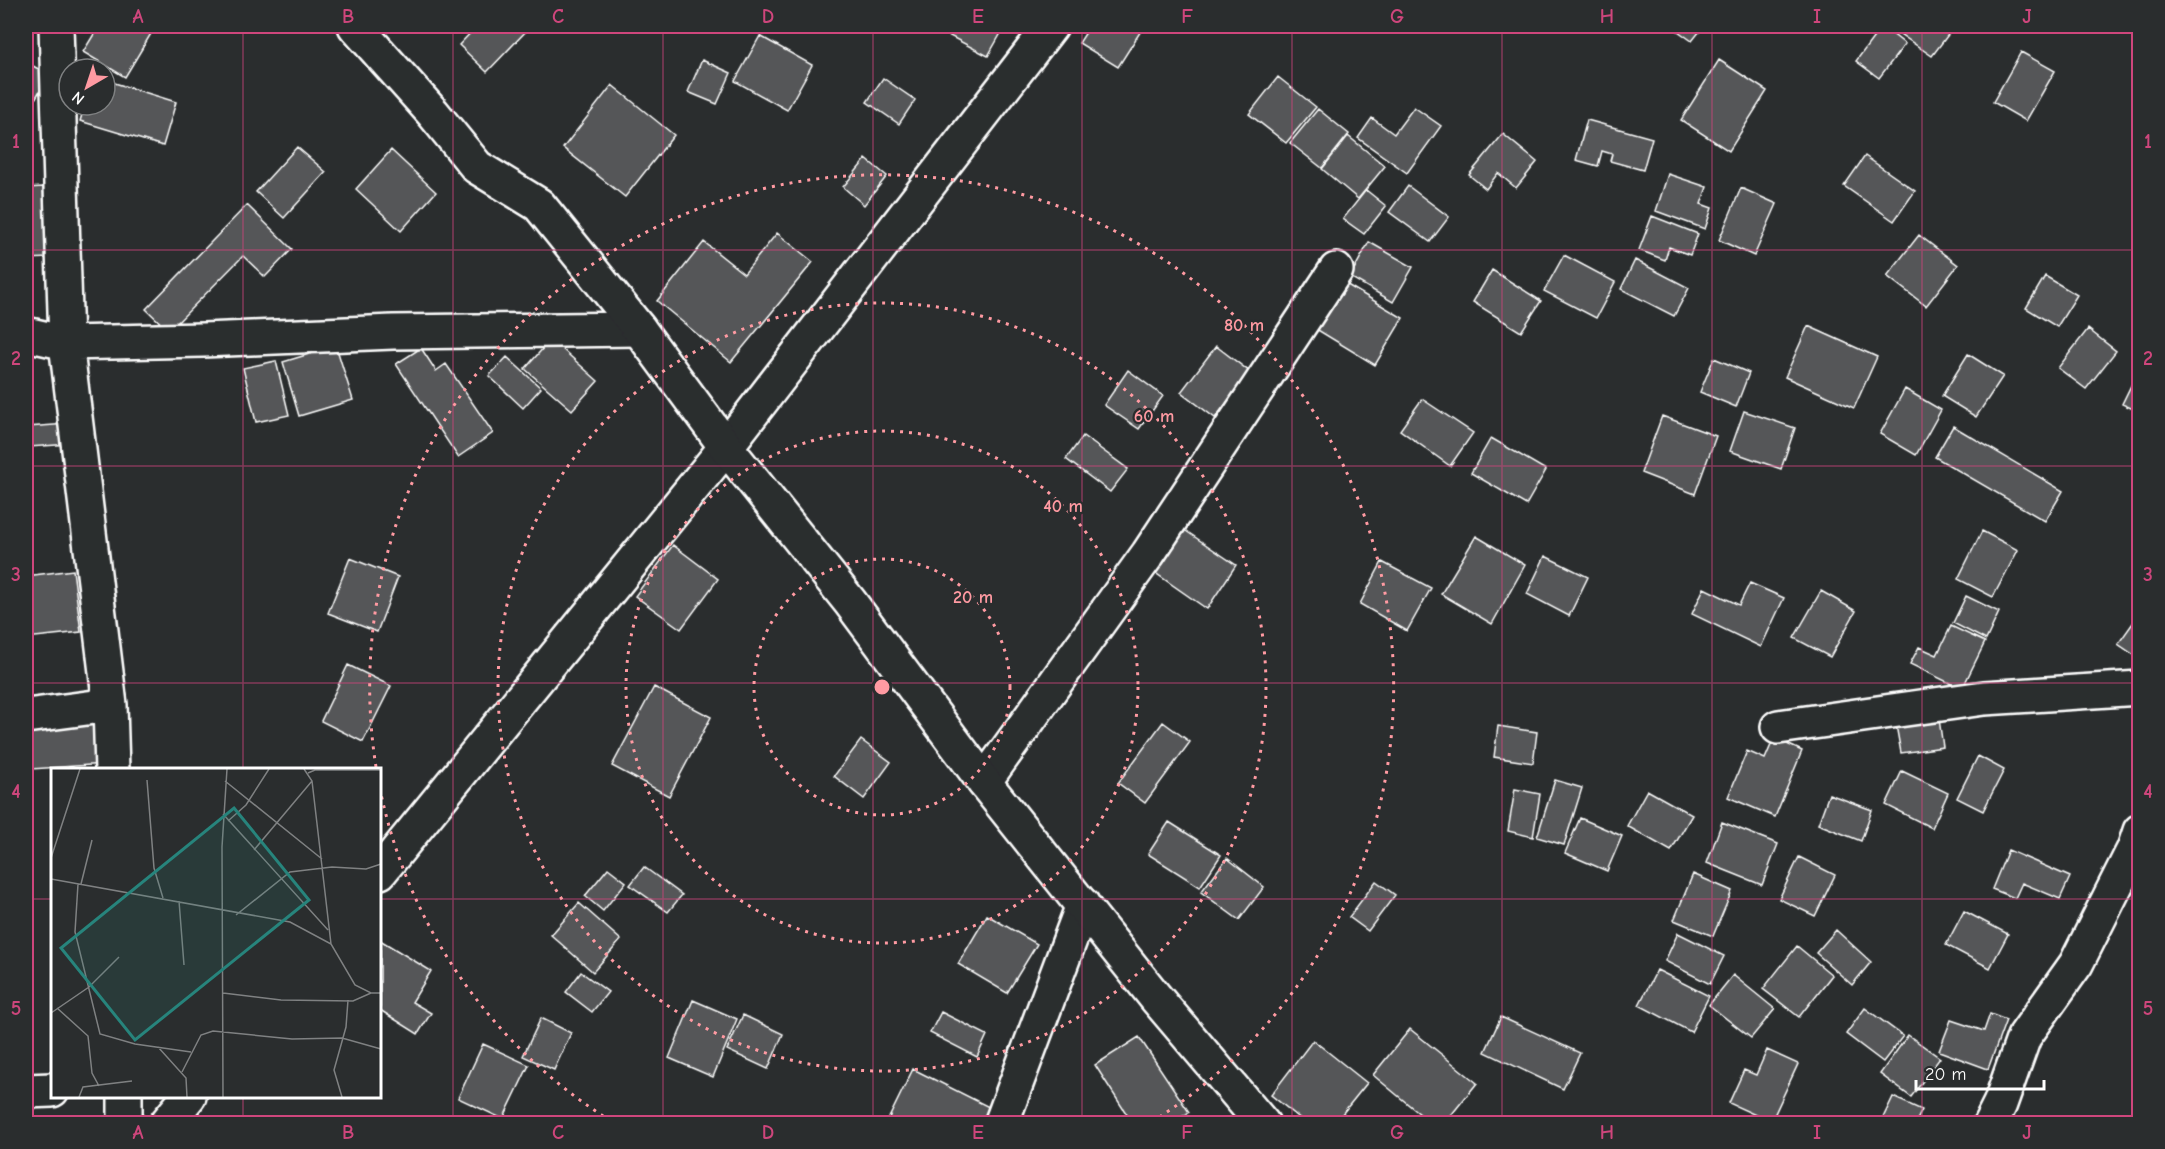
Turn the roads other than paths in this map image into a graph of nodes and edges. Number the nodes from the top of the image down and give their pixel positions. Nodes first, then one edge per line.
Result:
1 (56, 26) edge
2 (355, 26) edge
3 (1051, 26) edge
4 (1336, 270) dead end
5 (639, 329) junction
6 (26, 334) edge
7 (66, 343) junction
8 (726, 447) junction
9 (2139, 688) edge
10 (110, 705) junction
11 (26, 716) edge
12 (1779, 727) dead end
13 (112, 768) edge
14 (984, 782) junction
15 (2139, 831) edge
16 (381, 871) edge
17 (1083, 905) junction
18 (51, 1090) edge
19 (26, 1091) edge
20 (124, 1098) edge
21 (187, 1098) edge
22 (125, 1124) edge
23 (166, 1124) edge
24 (1001, 1124) edge
25 (1263, 1124) edge
26 (1990, 1124) edge

1 - 7 street
2 - 5 street
3 - 8 street
4 - 14 street
5 - 7 street
5 - 8 street
6 - 7 street
7 - 10 street
8 - 14 street
8 - 16 street
9 - 12 street
10 - 11 street
10 - 13 street
14 - 17 street
15 - 26 street
17 - 24 street
17 - 25 street
18 - 19 street
20 - 22 street
21 - 23 street

